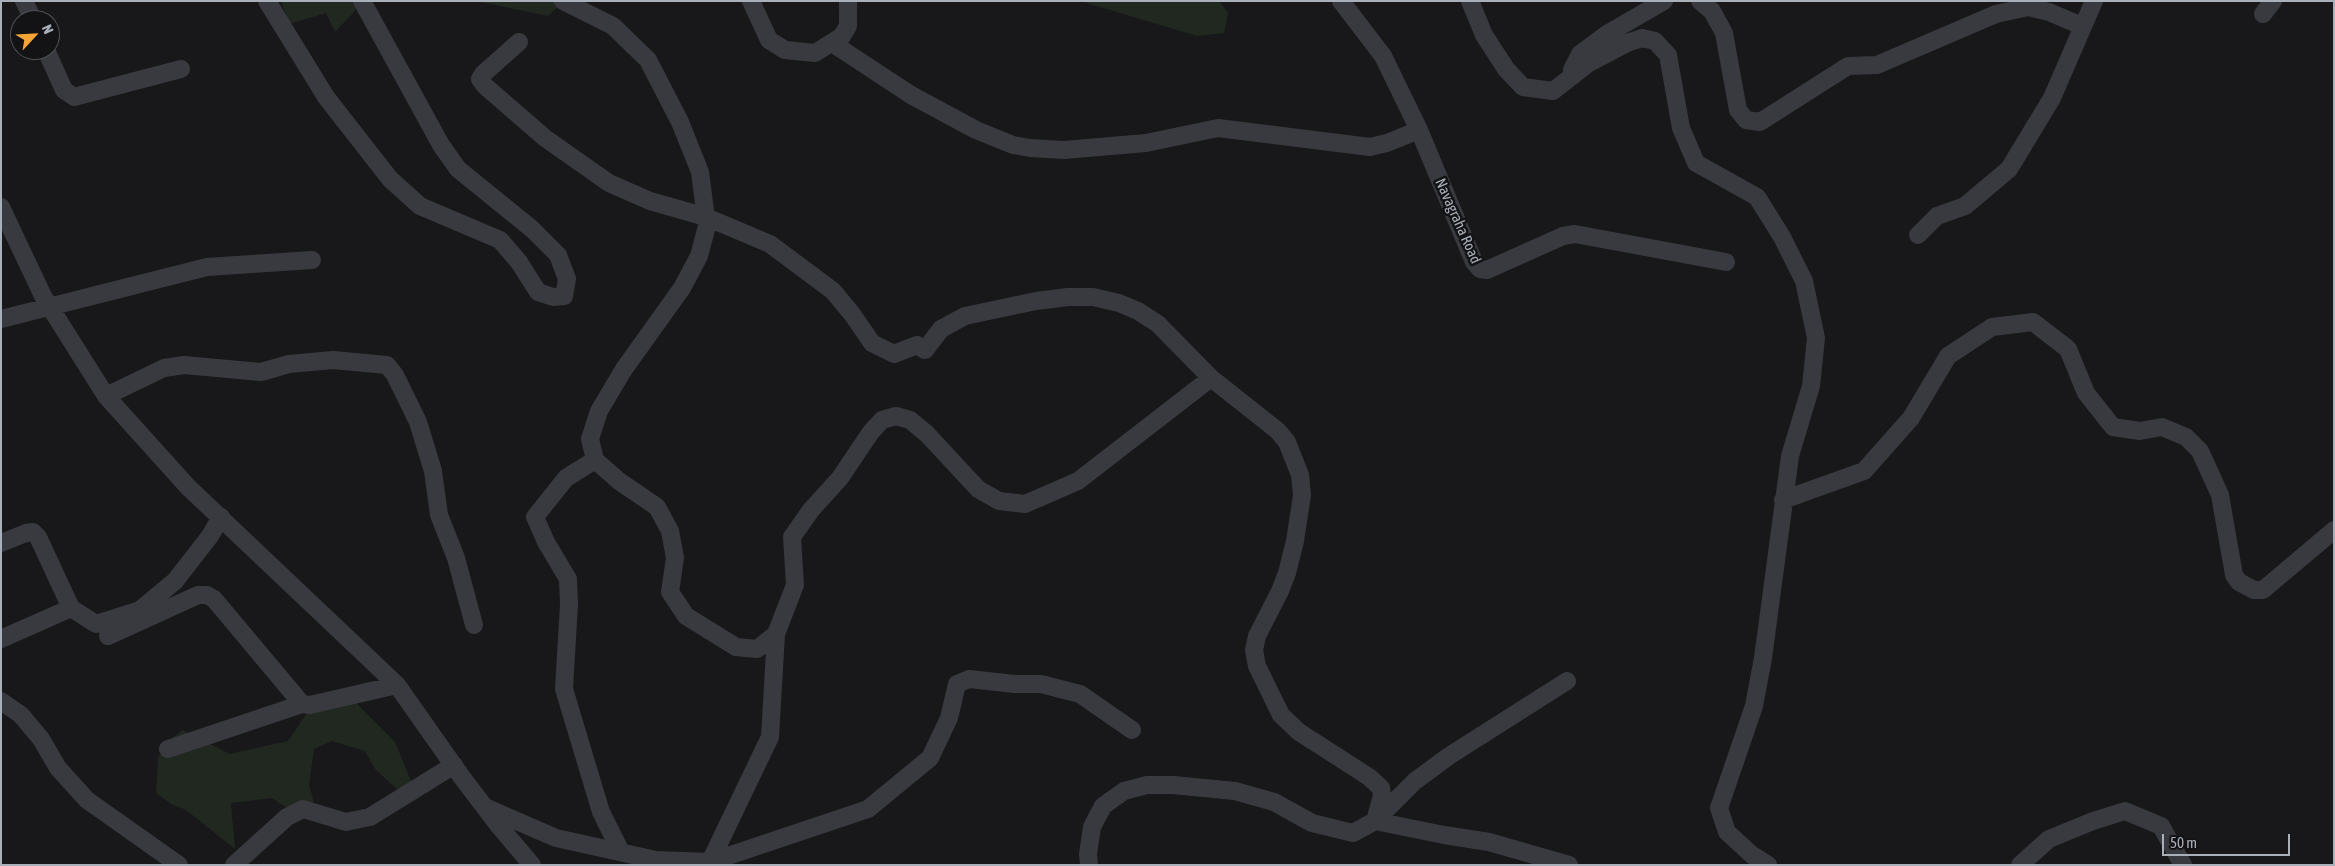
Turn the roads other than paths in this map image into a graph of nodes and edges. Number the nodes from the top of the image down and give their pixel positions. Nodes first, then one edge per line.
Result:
1 (267, 1) edge
2 (362, 1) edge
3 (563, 1) edge
4 (751, 1) edge
5 (848, 1) edge
6 (1341, 1) edge
7 (1470, 1) edge
8 (1664, 1) edge
9 (1700, 1) edge
10 (2094, 1) edge
11 (2082, 26) junction
12 (519, 42) dead end
13 (832, 43) junction
14 (50, 60) edge
15 (180, 69) dead end
16 (1567, 78) junction
17 (1419, 130) junction
18 (1, 207) edge
19 (706, 217) junction
20 (1918, 235) dead end
21 (312, 260) dead end
22 (1726, 262) dead end
23 (50, 308) junction
24 (1, 319) edge
25 (1212, 378) junction
26 (106, 396) junction
27 (594, 460) junction
28 (1783, 500) junction
29 (221, 517) junction
30 (2334, 530) edge
31 (1, 543) edge
32 (71, 608) junction
33 (474, 625) dead end
34 (776, 634) junction
35 (108, 636) dead end
36 (1, 639) edge
37 (1567, 681) dead end
38 (397, 685) junction
39 (1, 701) edge
40 (302, 704) junction
41 (1132, 730) dead end
42 (168, 748) dead end
43 (454, 766) junction
44 (484, 806) junction
45 (1375, 821) junction
46 (621, 852) junction
47 (710, 862) junction
48 (179, 865) edge
49 (234, 865) edge
50 (532, 865) edge
51 (1089, 865) edge
52 (1569, 865) edge
53 (1768, 865) edge
54 (2020, 865) edge
55 (2183, 865) edge

1 - 2 street
3 - 19 street
4 - 13 street
5 - 13 street
6 - 17 street, Navagraha Road
7 - 16 street
8 - 16 street
9 - 11 street
10 - 11 street
11 - 20 street
12 - 19 street
13 - 17 street
14 - 15 street
16 - 28 street
17 - 22 street, Navagraha Road
18 - 23 street
19 - 25 street
19 - 27 street
21 - 23 street
23 - 24 street
23 - 26 street
25 - 34 street
25 - 45 street
26 - 29 street
26 - 33 street
27 - 34 street
27 - 46 street
28 - 30 street
28 - 53 street
29 - 32 street
29 - 38 street
31 - 32 street
32 - 36 street
34 - 47 street
35 - 40 street
37 - 45 street
38 - 40 street
38 - 43 street
39 - 48 street
40 - 42 street
41 - 47 street
43 - 44 street
43 - 49 street
44 - 46 street
44 - 50 street
45 - 51 street
45 - 52 street
46 - 47 street
54 - 55 street

